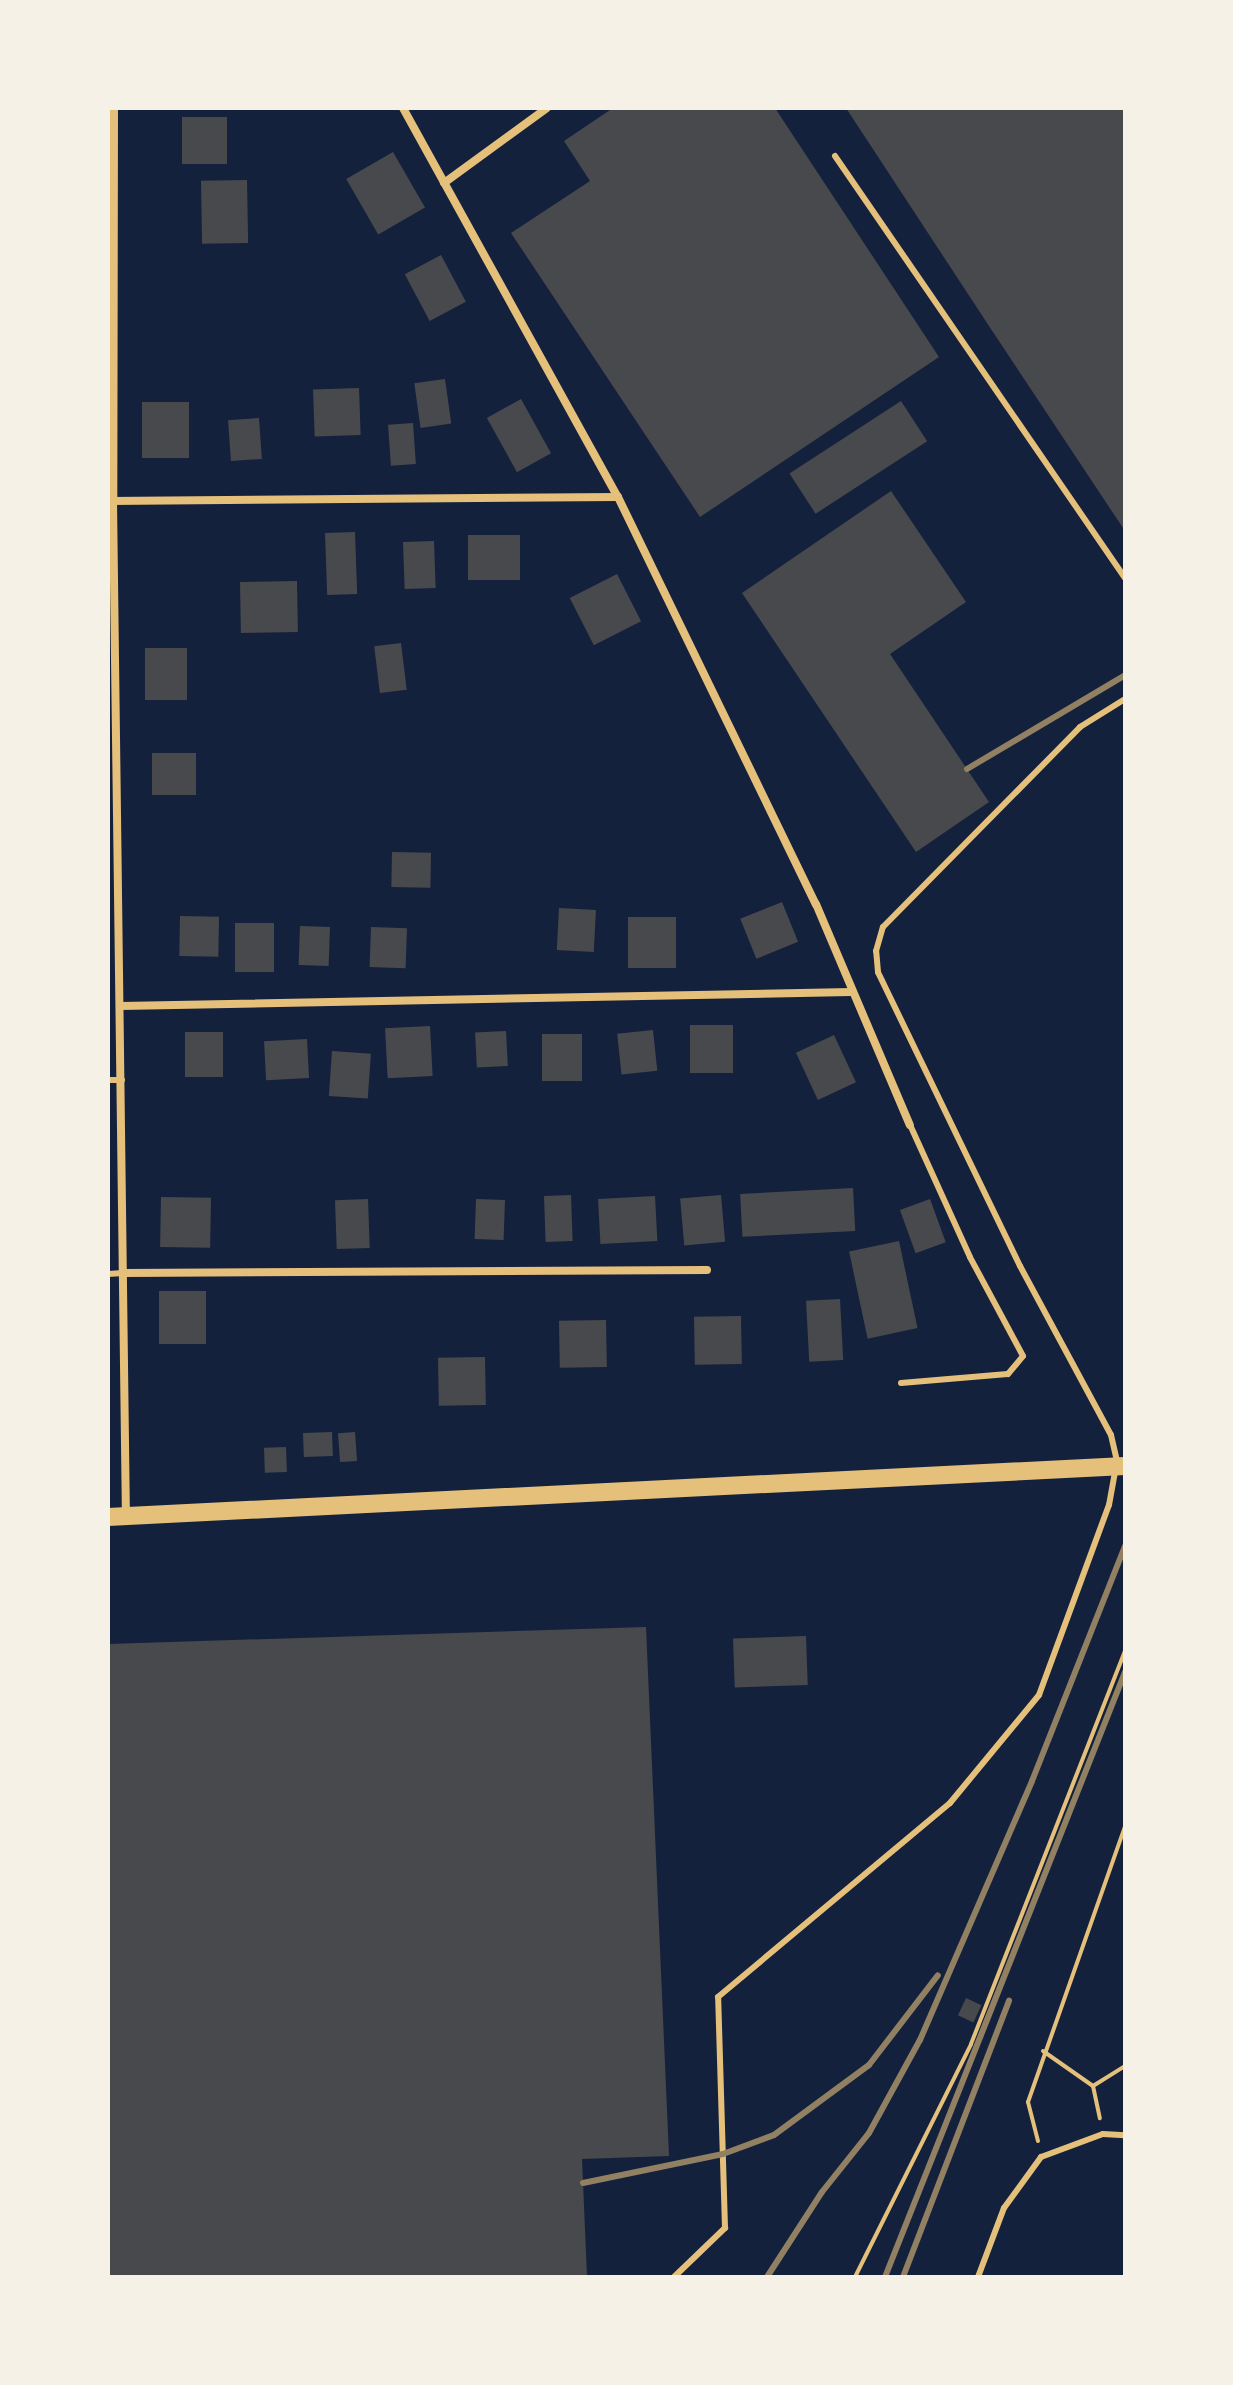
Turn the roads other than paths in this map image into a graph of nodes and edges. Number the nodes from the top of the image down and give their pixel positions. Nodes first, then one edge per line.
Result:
1 (114, 108) edge
2 (403, 108) edge
3 (547, 108) edge
4 (835, 156) dead end
5 (444, 183) junction
6 (618, 497) junction
7 (111, 501) edge
8 (1125, 578) edge
9 (1125, 699) edge
10 (851, 992) junction
11 (121, 1006) junction
12 (108, 1080) edge
13 (122, 1080) junction
14 (910, 1125) joint
15 (707, 1270) dead end
16 (123, 1273) junction
17 (108, 1274) edge
18 (901, 1383) dead end
19 (1125, 1466) edge
20 (117, 1516) edge
21 (1125, 2135) edge
22 (674, 2277) edge
23 (978, 2277) edge

1 - 7 street
2 - 5 street
3 - 5 street
4 - 8 lane
5 - 6 street
6 - 7 street
6 - 10 street
7 - 11 street
9 - 22 lane
10 - 11 street
10 - 14 street
11 - 13 street
12 - 13 lane
13 - 16 street
14 - 18 lane
15 - 16 street
16 - 17 lane
16 - 20 street
19 - 20 main road
21 - 23 lane

